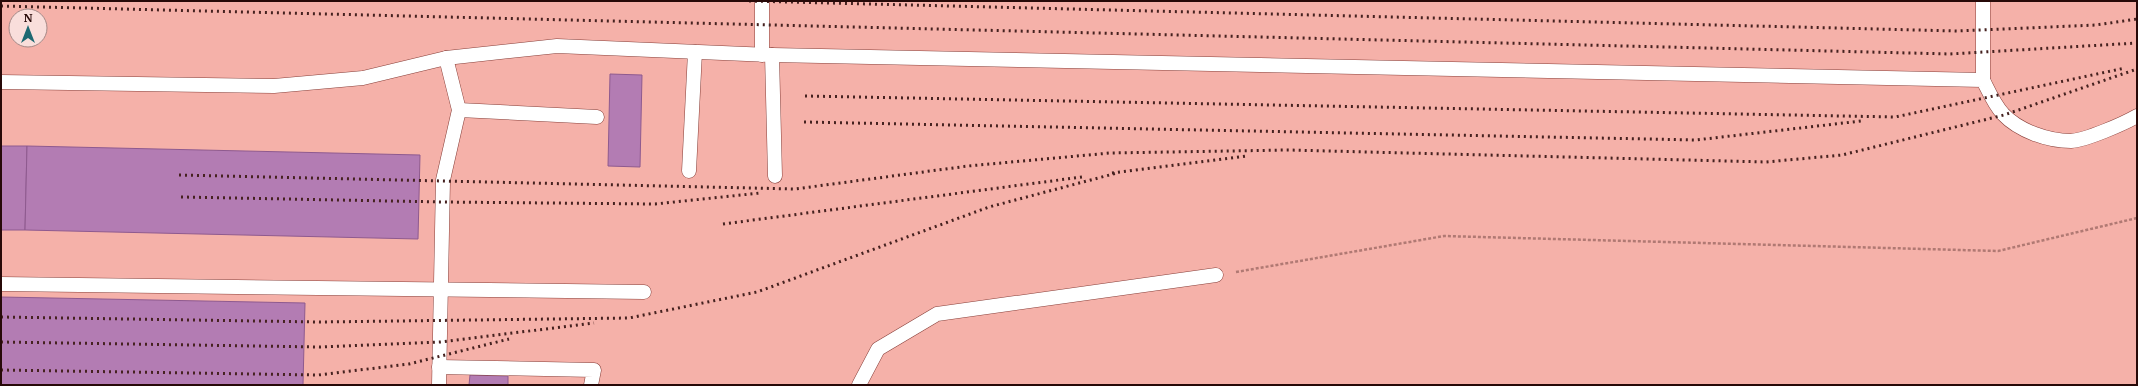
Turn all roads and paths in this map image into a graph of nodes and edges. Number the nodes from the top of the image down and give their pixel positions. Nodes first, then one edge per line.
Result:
1 (762, 1) edge
2 (1983, 1) edge
3 (695, 52) junction
4 (767, 55) junction
5 (446, 58) junction
6 (1983, 80) junction
7 (1, 82) edge
8 (459, 110) junction
9 (2137, 116) edge
10 (597, 117) dead end
11 (689, 171) dead end
12 (775, 176) dead end
13 (2137, 218) edge
14 (1216, 275) joint
15 (1, 284) edge
16 (441, 290) junction
17 (644, 292) dead end
18 (439, 367) junction
19 (439, 385) edge
20 (591, 385) edge
21 (860, 385) edge

1 - 4 lane
2 - 6 lane
3 - 4 lane
3 - 5 lane
3 - 11 lane
4 - 6 lane
4 - 12 lane
5 - 7 lane
5 - 8 lane
6 - 9 lane
8 - 10 lane
8 - 16 lane
13 - 14 path
14 - 21 lane
15 - 16 lane
16 - 17 lane
16 - 18 lane
18 - 19 lane
18 - 20 lane

